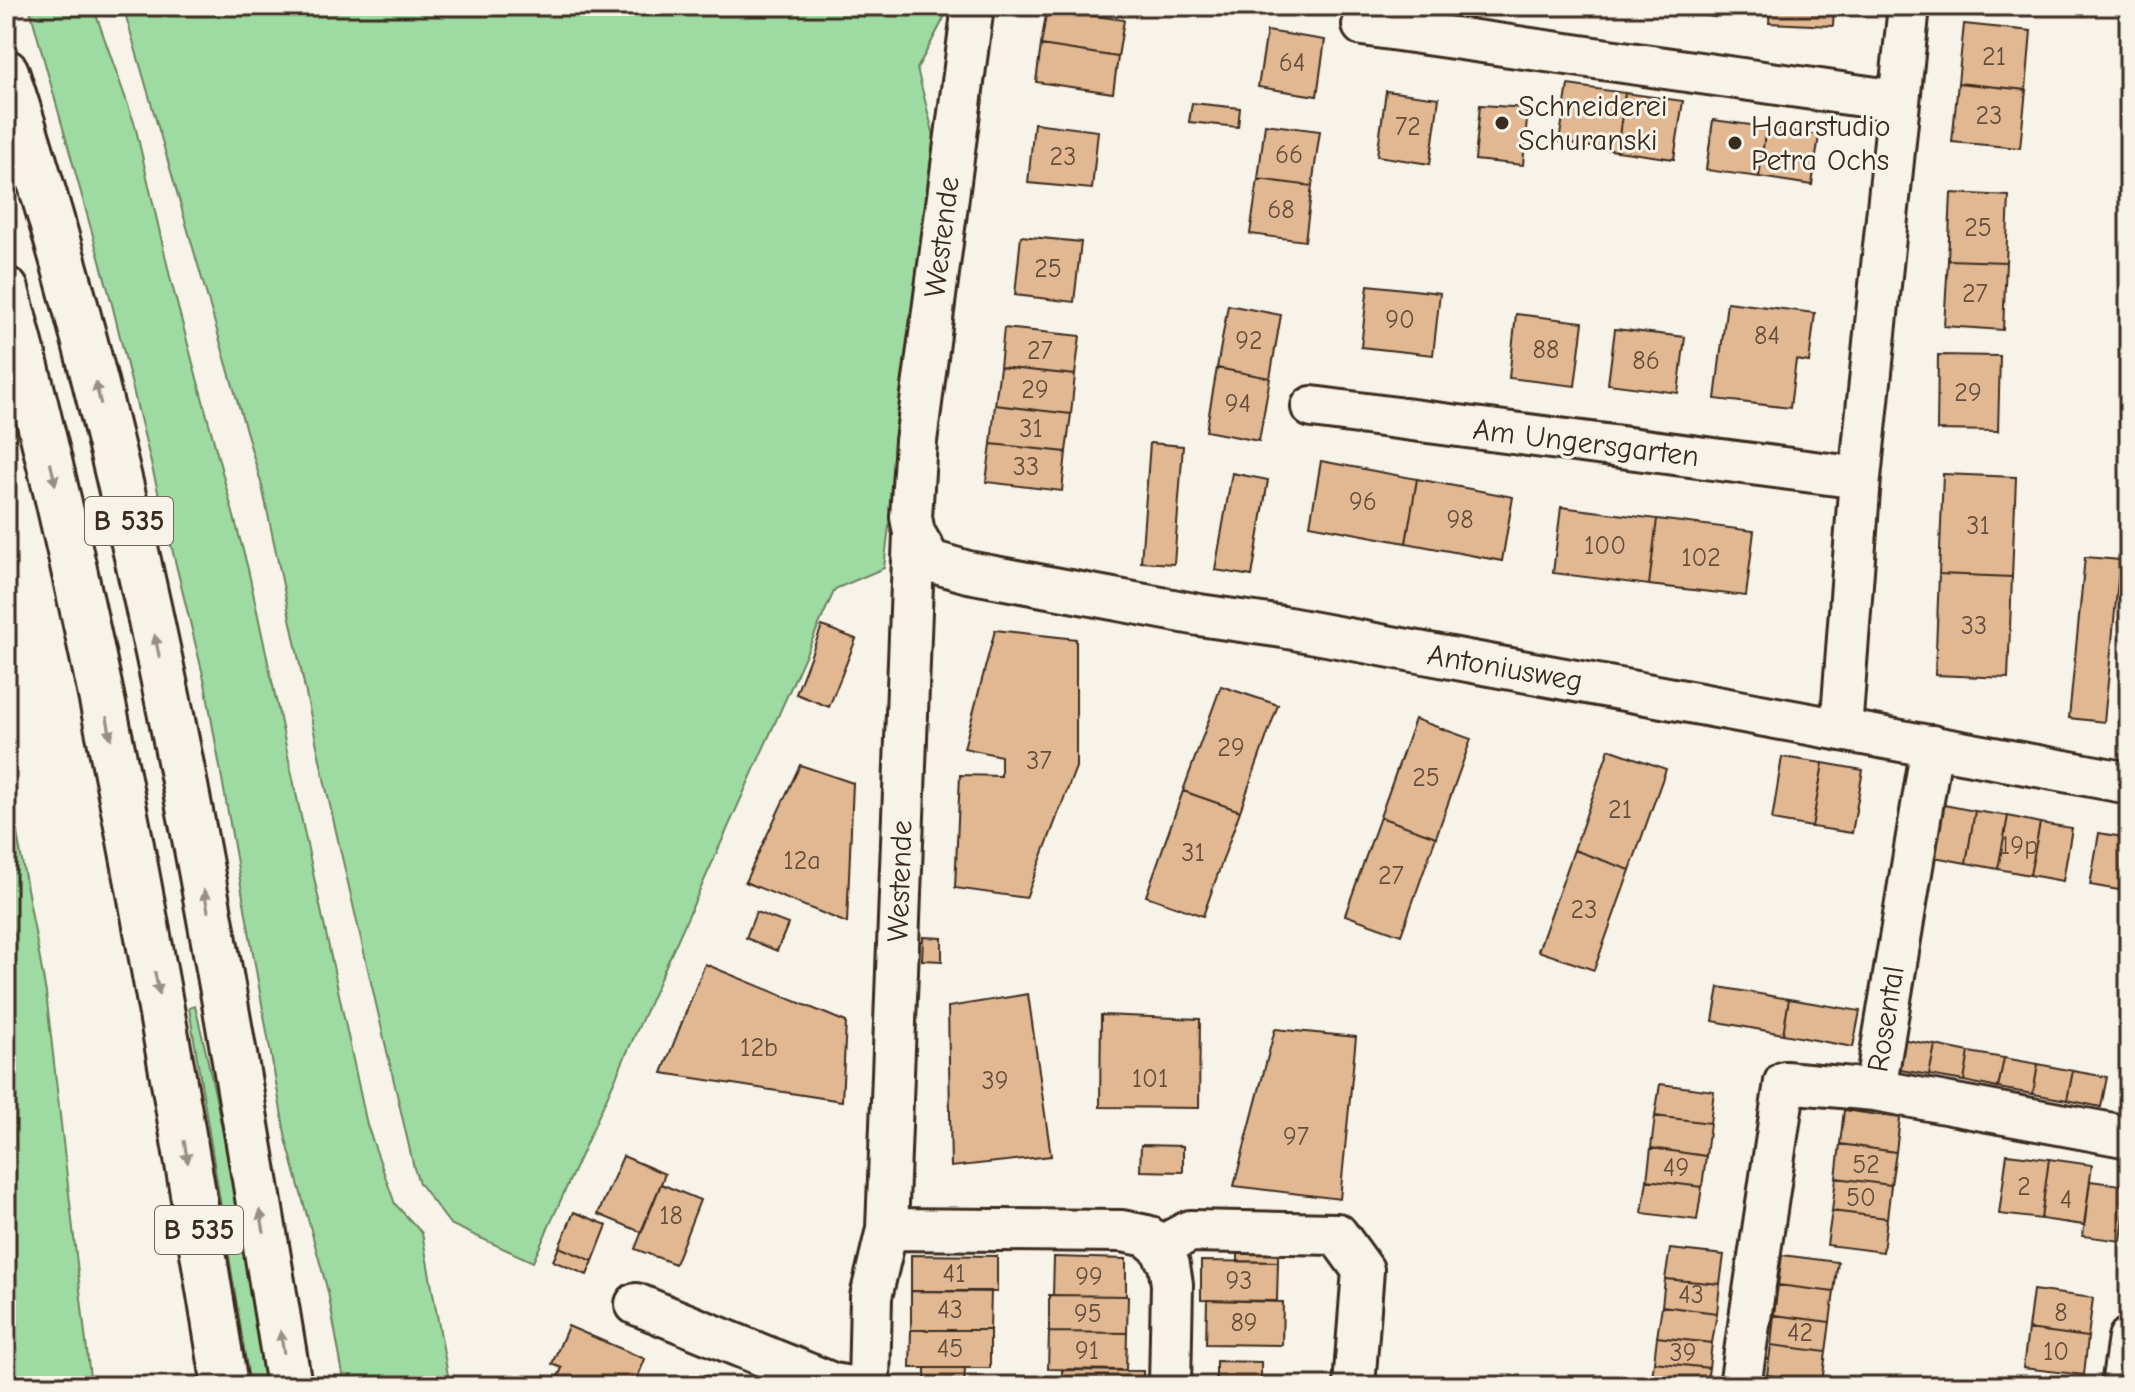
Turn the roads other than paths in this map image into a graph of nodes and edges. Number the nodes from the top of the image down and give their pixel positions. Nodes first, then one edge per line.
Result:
1 (973, 6) edge
2 (1909, 6) edge
3 (1363, 25) dead end
4 (6, 72) edge
5 (1897, 101) junction
6 (6, 290) edge
7 (1312, 407) dead end
8 (1860, 478) junction
9 (912, 525) junction
10 (1841, 730) junction
11 (1932, 746) junction
12 (2129, 783) edge
13 (1875, 1090) junction
14 (2129, 1137) edge
15 (887, 1229) junction
16 (1160, 1247) junction
17 (636, 1304) dead end
18 (2129, 1338) edge
19 (225, 1386) edge
20 (289, 1386) edge
21 (845, 1386) edge
22 (1170, 1386) edge
23 (1354, 1386) edge
24 (1740, 1386) edge
25 (2122, 1386) edge

1 - 9 street, Westende
2 - 5 street
3 - 5 street
20 -> 4 highway, B 535
5 - 8 street
6 -> 19 highway, B 535
7 - 8 street, Am Ungersgarten
8 - 10 street
9 - 10 street, Antoniusweg
9 - 15 street, Westende
10 - 11 street, Antoniusweg
11 - 12 street, Antoniusweg
11 - 13 street, Rosental
13 - 14 street
13 - 24 street, Rosental
15 - 16 street
15 - 21 street, Westende
16 - 22 street
16 - 23 street
17 - 21 street, Westende
18 - 25 street

